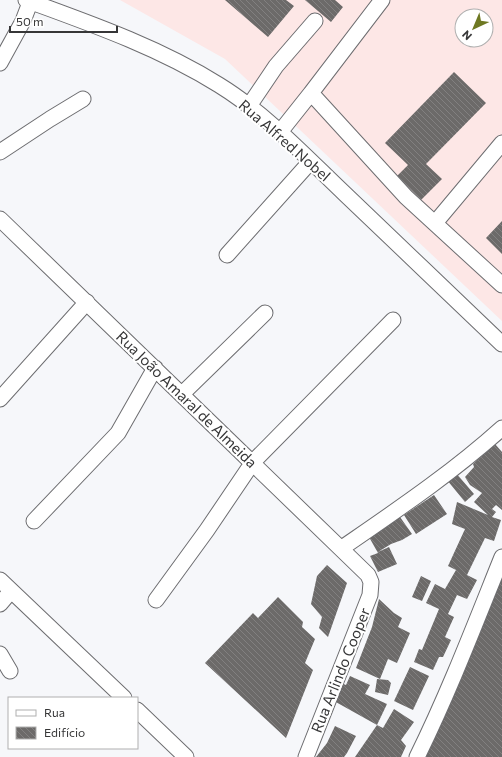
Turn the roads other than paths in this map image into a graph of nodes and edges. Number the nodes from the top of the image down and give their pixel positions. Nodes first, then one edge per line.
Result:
1 (382, 0) edge
2 (29, 1) edge
3 (315, 21) dead end
4 (0, 63) edge
5 (311, 93) junction
6 (83, 99) dead end
7 (249, 106) junction
8 (280, 132) junction
9 (502, 143) edge
10 (0, 152) edge
11 (311, 161) junction
12 (0, 219) edge
13 (435, 223) junction
14 (227, 255) dead end
15 (502, 285) edge
16 (87, 302) junction
17 (265, 313) dead end
18 (393, 320) dead end
19 (502, 344) edge
20 (155, 368) junction
21 (182, 394) junction
22 (0, 399) edge
23 (502, 428) edge
24 (253, 462) junction
25 (34, 521) dead end
26 (342, 548) junction
27 (502, 557) edge
28 (0, 580) edge
29 (371, 582) joint
30 (11, 591) junction
31 (156, 600) dead end
32 (0, 604) edge
33 (0, 654) edge
34 (10, 671) dead end
35 (123, 697) edge
36 (138, 711) edge
37 (186, 757) edge
38 (306, 757) edge
39 (417, 757) edge

1 - 5 street
2 - 4 street
2 - 7 street, Rua Alfred Nobel
3 - 7 street
5 - 8 street
5 - 13 street
6 - 10 street
7 - 8 street, Rua Alfred Nobel
8 - 11 street, Rua Alfred Nobel
9 - 13 street
11 - 14 street
11 - 19 street, Rua Alfred Nobel
12 - 16 street, Rua João Amaral de Almeida
13 - 15 street
16 - 20 street, Rua João Amaral de Almeida
16 - 22 street
17 - 21 street
18 - 24 street
20 - 21 street, Rua João Amaral de Almeida
20 - 25 street
21 - 24 street, Rua João Amaral de Almeida
23 - 26 street
24 - 26 street, Rua João Amaral de Almeida
24 - 31 street
26 - 29 street, Rua João Amaral de Almeida
27 - 39 street
28 - 30 street
29 - 38 street, Rua Arlindo Cooper
30 - 32 street
30 - 35 street
33 - 34 street
36 - 37 street

